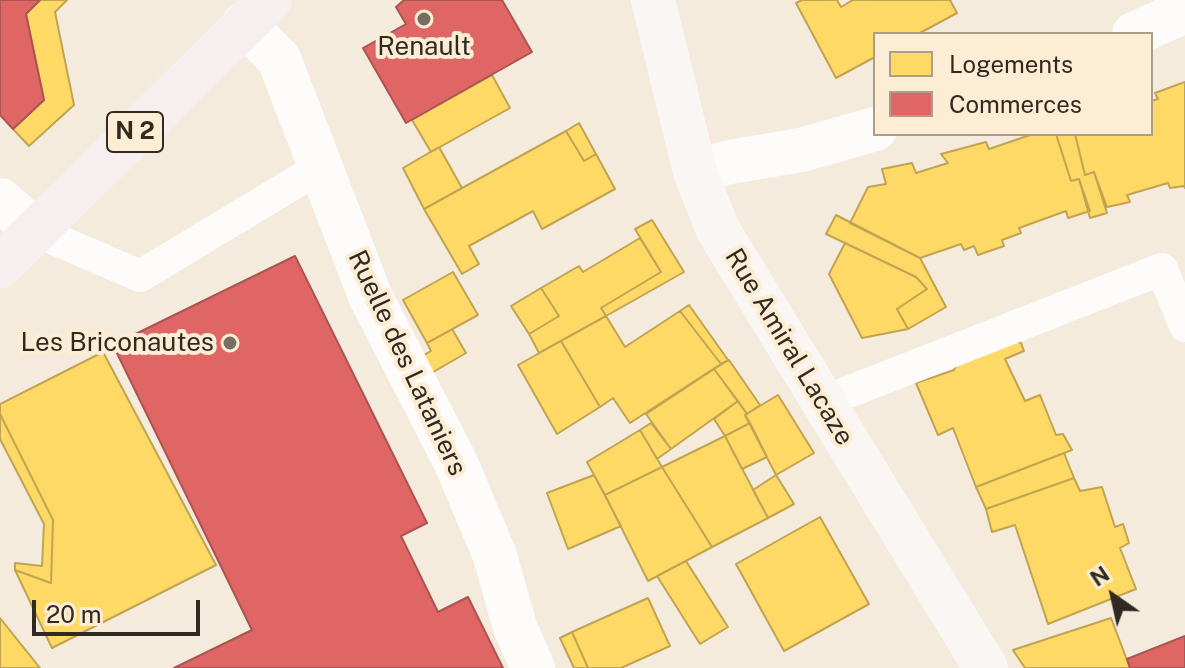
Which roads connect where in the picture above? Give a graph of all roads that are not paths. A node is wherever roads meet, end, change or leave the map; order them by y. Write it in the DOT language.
graph roads {
  1 [pos="653,0"];
  2 [pos="1185,11"];
  3 [pos="257,12"];
  4 [pos="1138,32"];
  5 [pos="873,130"];
  6 [pos="321,167"];
  7 [pos="695,172"];
  8 [pos="0,200"];
  9 [pos="36,231"];
  10 [pos="0,266"];
  11 [pos="1185,326"];
  12 [pos="823,402"];
  13 [pos="533,668"];
  14 [pos="986,668"];
  1 -- 7 [label="street, Rue Amiral Lacaze"];
  2 -- 4 [label="street"];
  3 -- 6 [label="street, Ruelle des Lataniers"];
  3 -- 9 [label="main road, N 2"];
  5 -- 7 [label="street"];
  6 -- 9 [label="lane"];
  6 -- 13 [label="street, Ruelle des Lataniers"];
  7 -- 12 [label="street, Rue Amiral Lacaze"];
  8 -- 9 [label="street"];
  9 -- 10 [label="main road, N 2"];
  11 -- 12 [label="lane"];
  12 -- 14 [label="street, Rue Amiral Lacaze"];
}
